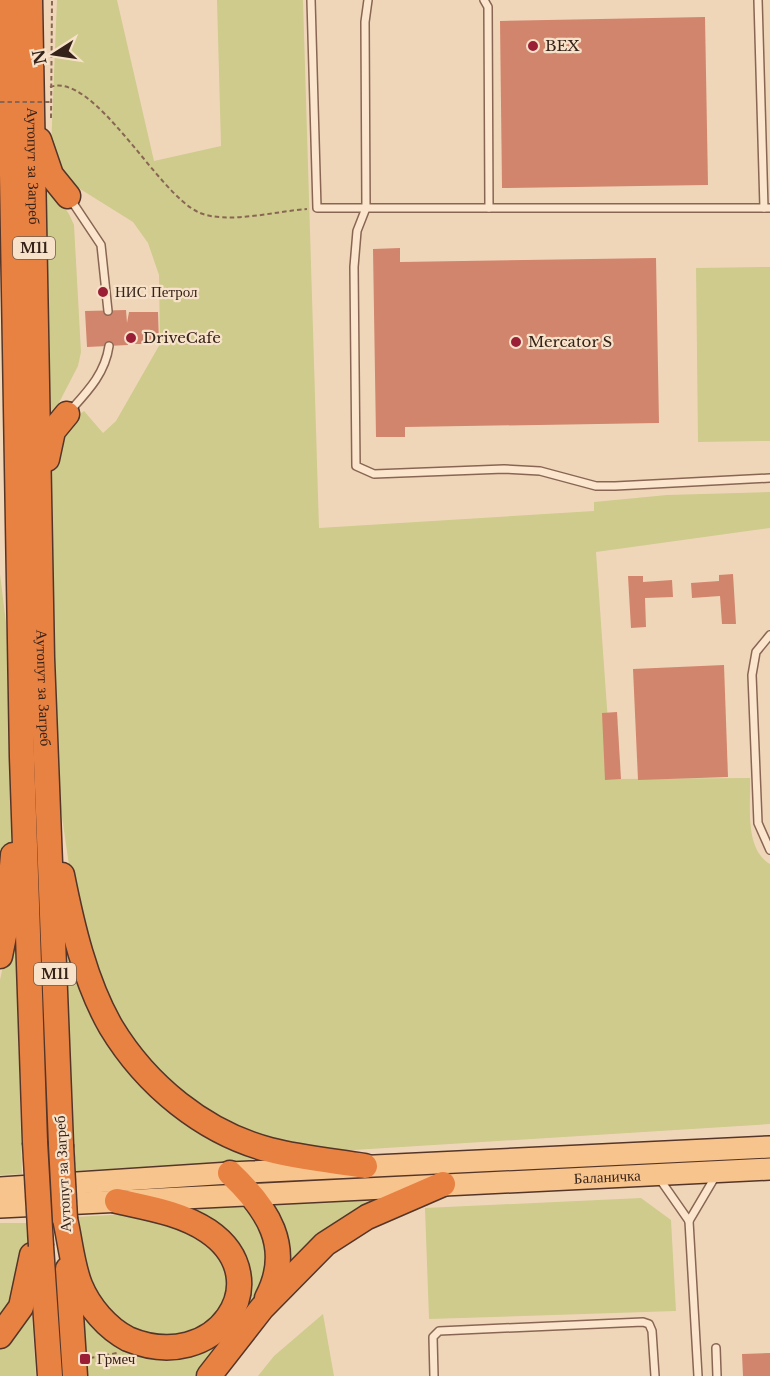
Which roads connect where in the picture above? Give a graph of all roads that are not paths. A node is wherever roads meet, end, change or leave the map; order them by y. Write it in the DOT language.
graph roads {
  1 [pos="9,0"];
  2 [pos="30,0"];
  3 [pos="311,0"];
  4 [pos="368,0"];
  5 [pos="484,0"];
  6 [pos="758,0"];
  7 [pos="44,110"];
  8 [pos="5,113"];
  9 [pos="0,170"];
  10 [pos="68,196"];
  11 [pos="366,208"];
  12 [pos="489,208"];
  13 [pos="767,208"];
  14 [pos="108,311"];
  15 [pos="109,346"];
  16 [pos="67,414"];
  17 [pos="770,478"];
  18 [pos="38,496"];
  19 [pos="0,548"];
  20 [pos="20,611"];
  21 [pos="770,635"];
  22 [pos="21,757"];
  23 [pos="48,802"];
  24 [pos="770,850"];
  25 [pos="0,957"];
  26 [pos="770,1148"];
  27 [pos="365,1166"];
  28 [pos="527,1169"];
  29 [pos="770,1169"];
  30 [pos="719,1172"];
  31 [pos="230,1173"];
  32 [pos="444,1174"];
  33 [pos="657,1176"];
  34 [pos="251,1193"];
  35 [pos="15,1196"];
  36 [pos="117,1202"];
  37 [pos="65,1219"];
  38 [pos="689,1221"];
  39 [pos="37,1249"];
  40 [pos="262,1308"];
  41 [pos="0,1336"];
  42 [pos="716,1348"];
  43 [pos="80,1368"];
  44 [pos="50,1376"];
  45 [pos="209,1376"];
  46 [pos="434,1376"];
  47 [pos="655,1376"];
  48 [pos="698,1376"];
  49 [pos="717,1376"];
  1 -- 8 [label="highway, Аутопут за Загреб / M11"];
  2 -- 7 [label="highway, Аутопут за Загреб / M11"];
  3 -- 11 [label="lane"];
  4 -- 11 [label="lane"];
  5 -- 12 [label="lane"];
  6 -- 13 [label="lane"];
  7 -- 10 [label="highway"];
  7 -- 18 [label="highway, Аутопут за Загреб / M11"];
  8 -- 9 [label="highway"];
  8 -- 20 [label="highway, Аутопут за Загреб / M11"];
  10 -- 14 [label="lane"];
  11 -- 12 [label="lane"];
  11 -- 17 [label="lane"];
  12 -- 13 [label="lane"];
  15 -- 16 [label="lane"];
  16 -- 18 [label="highway"];
  18 -- 23 [label="highway, Аутопут за Загреб / M11"];
  19 -- 20 [label="highway"];
  20 -- 22 [label="highway, Аутопут за Загреб / M11"];
  21 -- 24 [label="lane"];
  22 -- 25 [label="highway"];
  22 -- 35 [label="highway, Аутопут за Загреб / M11, bridge"];
  23 -- 27 [label="highway"];
  23 -- 37 [label="highway, Аутопут за Загреб / M11, bridge"];
  26 -- 28 [label="main road, Баланичка"];
  27 -- 31 [label="main road"];
  27 -- 32 [label="main road"];
  28 -- 32 [label="main road, Баланичка"];
  28 -- 33 [label="main road, Баланичка"];
  29 -- 30 [label="main road, Баланичка"];
  30 -- 33 [label="main road, Баланичка"];
  30 -- 38 [label="lane"];
  31 -- 34 [label="highway"];
  31 -- 35 [label="main road"];
  32 -- 34 [label="main road"];
  32 -- 40 [label="highway"];
  33 -- 38 [label="lane"];
  34 -- 36 [label="main road"];
  34 -- 40 [label="highway"];
  35 -- 36 [label="main road"];
  35 -- 39 [label="highway, Аутопут за Загреб, bridge"];
  36 -- 37 [label="highway"];
  37 -- 43 [label="highway, Аутопут за Загреб / M11"];
  38 -- 48 [label="lane"];
  39 -- 41 [label="highway"];
  39 -- 44 [label="highway, Аутопут за Загреб"];
  40 -- 45 [label="highway"];
  42 -- 49 [label="lane"];
  46 -- 47 [label="lane"];
}
